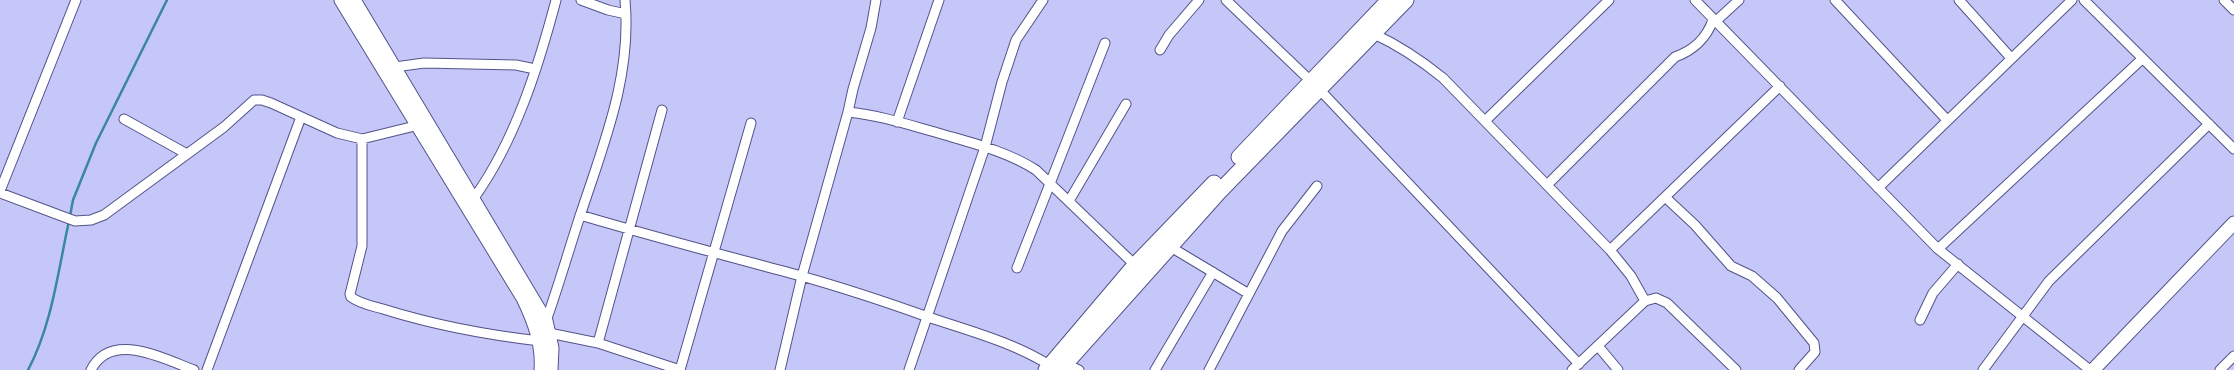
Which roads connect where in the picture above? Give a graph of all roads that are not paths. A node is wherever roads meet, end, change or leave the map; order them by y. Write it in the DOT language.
graph roads {
  1 [pos="76,0"];
  2 [pos="341,0"];
  3 [pos="354,0"];
  4 [pos="556,0"];
  5 [pos="581,0"];
  6 [pos="625,0"];
  7 [pos="876,0"];
  8 [pos="940,0"];
  9 [pos="1043,0"];
  10 [pos="1199,0"];
  11 [pos="1226,0"];
  12 [pos="1389,0"];
  13 [pos="1406,0"];
  14 [pos="1609,0"];
  15 [pos="1695,0"];
  16 [pos="1739,0"];
  17 [pos="1835,0"];
  18 [pos="1959,0"];
  19 [pos="2072,0"];
  20 [pos="2084,0"];
  21 [pos="2224,0"];
  22 [pos="2234,10"];
  23 [pos="626,14"];
  24 [pos="1714,21"];
  25 [pos="1374,34"];
  26 [pos="1105,43"];
  27 [pos="1160,50"];
  28 [pos="2011,58"];
  29 [pos="2142,59"];
  30 [pos="394,67"];
  31 [pos="535,68"];
  32 [pos="1315,86"];
  33 [pos="1780,86"];
  34 [pos="1126,104"];
  35 [pos="662,110"];
  36 [pos="848,112"];
  37 [pos="301,117"];
  38 [pos="124,119"];
  39 [pos="1947,120"];
  40 [pos="1485,121"];
  41 [pos="751,122"];
  42 [pos="897,122"];
  43 [pos="2209,124"];
  44 [pos="419,125"];
  45 [pos="362,140"];
  46 [pos="985,147"];
  47 [pos="2234,149"];
  48 [pos="187,154"];
  49 [pos="1050,183"];
  50 [pos="1547,185"];
  51 [pos="1317,186"];
  52 [pos="1878,188"];
  53 [pos="0,192"];
  54 [pos="1665,196"];
  55 [pos="474,198"];
  56 [pos="1069,201"];
  57 [pos="580,214"];
  58 [pos="2234,223"];
  59 [pos="630,230"];
  60 [pos="1169,246"];
  61 [pos="1610,250"];
  62 [pos="1938,250"];
  63 [pos="713,254"];
  64 [pos="1958,264"];
  65 [pos="1135,265"];
  66 [pos="1017,268"];
  67 [pos="1213,272"];
  68 [pos="802,276"];
  69 [pos="1249,294"];
  70 [pos="1645,301"];
  71 [pos="928,316"];
  72 [pos="2022,316"];
  73 [pos="1920,320"];
  74 [pos="545,331"];
  75 [pos="598,343"];
  76 [pos="1598,346"];
  77 [pos="2234,356"];
  78 [pos="1055,366"];
  79 [pos="1576,367"];
  80 [pos="91,370"];
  81 [pos="194,370"];
  82 [pos="207,370"];
  83 [pos="541,370"];
  84 [pos="551,370"];
  85 [pos="680,370"];
  86 [pos="780,370"];
  87 [pos="909,370"];
  88 [pos="1079,370"];
  89 [pos="1155,370"];
  90 [pos="1209,370"];
  91 [pos="1618,370"];
  92 [pos="1736,370"];
  93 [pos="1799,370"];
  94 [pos="1983,370"];
  95 [pos="2092,370"];
  96 [pos="2220,370"];
  1 -- 53 [label="street"];
  2 -- 44 [label="street"];
  3 -- 30 [label="street"];
  4 -- 31 [label="street"];
  5 -- 23 [label="street"];
  6 -- 23 [label="street"];
  7 -- 36 [label="street"];
  8 -- 42 [label="street"];
  9 -- 46 [label="street"];
  10 -- 27 [label="street"];
  11 -- 32 [label="street"];
  12 -- 32 [label="main road"];
  13 -- 25 [label="main road"];
  14 -- 40 [label="street"];
  15 -- 24 [label="street"];
  16 -- 24 [label="street"];
  17 -- 39 [label="street"];
  18 -- 28 [label="street"];
  19 -- 28 [label="street"];
  20 -- 29 [label="street"];
  21 -- 22 [label="street"];
  23 -- 57 [label="street"];
  24 -- 33 [label="street"];
  24 -- 50 [label="street"];
  25 -- 32 [label="main road"];
  25 -- 40 [label="street"];
  26 -- 49 [label="street"];
  28 -- 39 [label="street"];
  29 -- 43 [label="street"];
  29 -- 62 [label="street"];
  30 -- 31 [label="street"];
  30 -- 55 [label="street"];
  31 -- 55 [label="street"];
  32 -- 60 [label="main road"];
  32 -- 65 [label="main road"];
  32 -- 79 [label="street"];
  33 -- 52 [label="street"];
  33 -- 54 [label="street"];
  34 -- 56 [label="street"];
  35 -- 59 [label="street"];
  36 -- 42 [label="street"];
  36 -- 68 [label="street"];
  37 -- 45 [label="street"];
  37 -- 48 [label="street"];
  37 -- 82 [label="street"];
  38 -- 48 [label="street"];
  39 -- 52 [label="street"];
  40 -- 50 [label="street"];
  41 -- 63 [label="street"];
  42 -- 46 [label="street"];
  43 -- 47 [label="street"];
  43 -- 72 [label="street"];
  44 -- 45 [label="street"];
  44 -- 74 [label="street"];
  45 -- 74 [label="street"];
  46 -- 49 [label="street"];
  46 -- 71 [label="street"];
  48 -- 53 [label="street"];
  49 -- 56 [label="street"];
  49 -- 66 [label="street"];
  50 -- 61 [label="street"];
  51 -- 69 [label="street"];
  52 -- 62 [label="street"];
  54 -- 61 [label="street"];
  54 -- 93 [label="street"];
  55 -- 74 [label="street"];
  56 -- 65 [label="street"];
  57 -- 59 [label="street"];
  57 -- 74 [label="street"];
  58 -- 95 [label="street"];
  59 -- 63 [label="street"];
  59 -- 75 [label="street"];
  60 -- 67 [label="street"];
  60 -- 78 [label="main road"];
  61 -- 70 [label="street"];
  62 -- 64 [label="street"];
  63 -- 68 [label="street"];
  63 -- 85 [label="street"];
  64 -- 72 [label="street"];
  64 -- 73 [label="street"];
  65 -- 78 [label="main road"];
  67 -- 69 [label="street"];
  67 -- 89 [label="street"];
  68 -- 71 [label="street"];
  68 -- 86 [label="street"];
  69 -- 90 [label="street"];
  70 -- 76 [label="street"];
  70 -- 92 [label="street"];
  71 -- 78 [label="street"];
  71 -- 87 [label="street"];
  72 -- 94 [label="street"];
  72 -- 95 [label="street"];
  74 -- 75 [label="street"];
  74 -- 83 [label="street"];
  74 -- 84 [label="street"];
  75 -- 85 [label="street"];
  76 -- 79 [label="street"];
  76 -- 91 [label="street"];
  77 -- 96 [label="street"];
  78 -- 88 [label="street"];
  80 -- 81 [label="street"];
}
